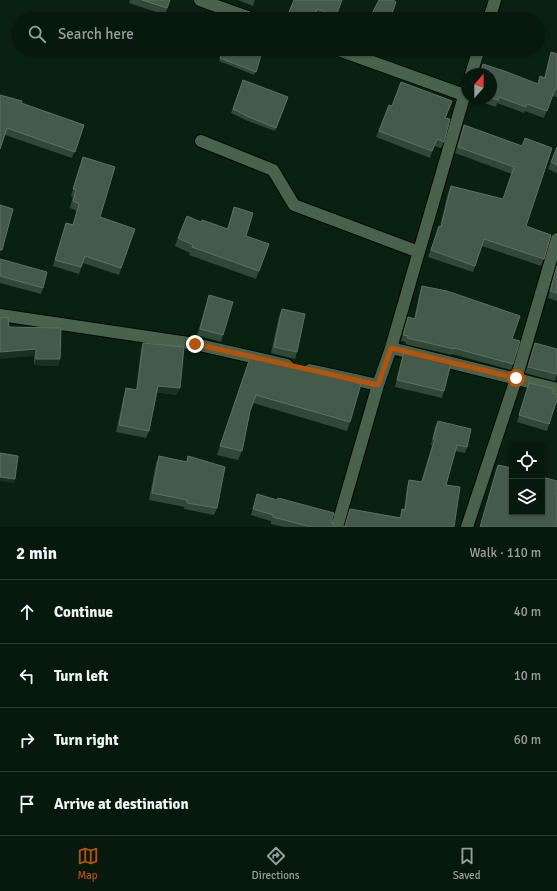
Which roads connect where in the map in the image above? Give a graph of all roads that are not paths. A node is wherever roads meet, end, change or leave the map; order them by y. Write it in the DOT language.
graph roads {
  1 [pos="200,0"];
  2 [pos="495,0"];
  3 [pos="233,12"];
  4 [pos="491,12"];
  5 [pos="358,56"];
  6 [pos="477,56"];
  7 [pos="473,68"];
  8 [pos="461,88"];
  9 [pos="462,104"];
  10 [pos="201,141"];
  11 [pos="557,238"];
  12 [pos="419,252"];
  13 [pos="0,315"];
  14 [pos="391,348"];
  15 [pos="516,378"];
  16 [pos="378,385"];
  17 [pos="557,389"];
  18 [pos="337,527"];
  19 [pos="467,527"];
  1 -- 3 [label="street"];
  2 -- 4 [label="street"];
  5 -- 8 [label="street"];
  6 -- 7 [label="street"];
  9 -- 12 [label="street"];
  10 -- 12 [label="street"];
  11 -- 15 [label="street"];
  12 -- 14 [label="street"];
  13 -- 16 [label="street"];
  14 -- 15 [label="street"];
  14 -- 16 [label="street"];
  15 -- 17 [label="street"];
  15 -- 19 [label="street"];
  16 -- 18 [label="street"];
}
